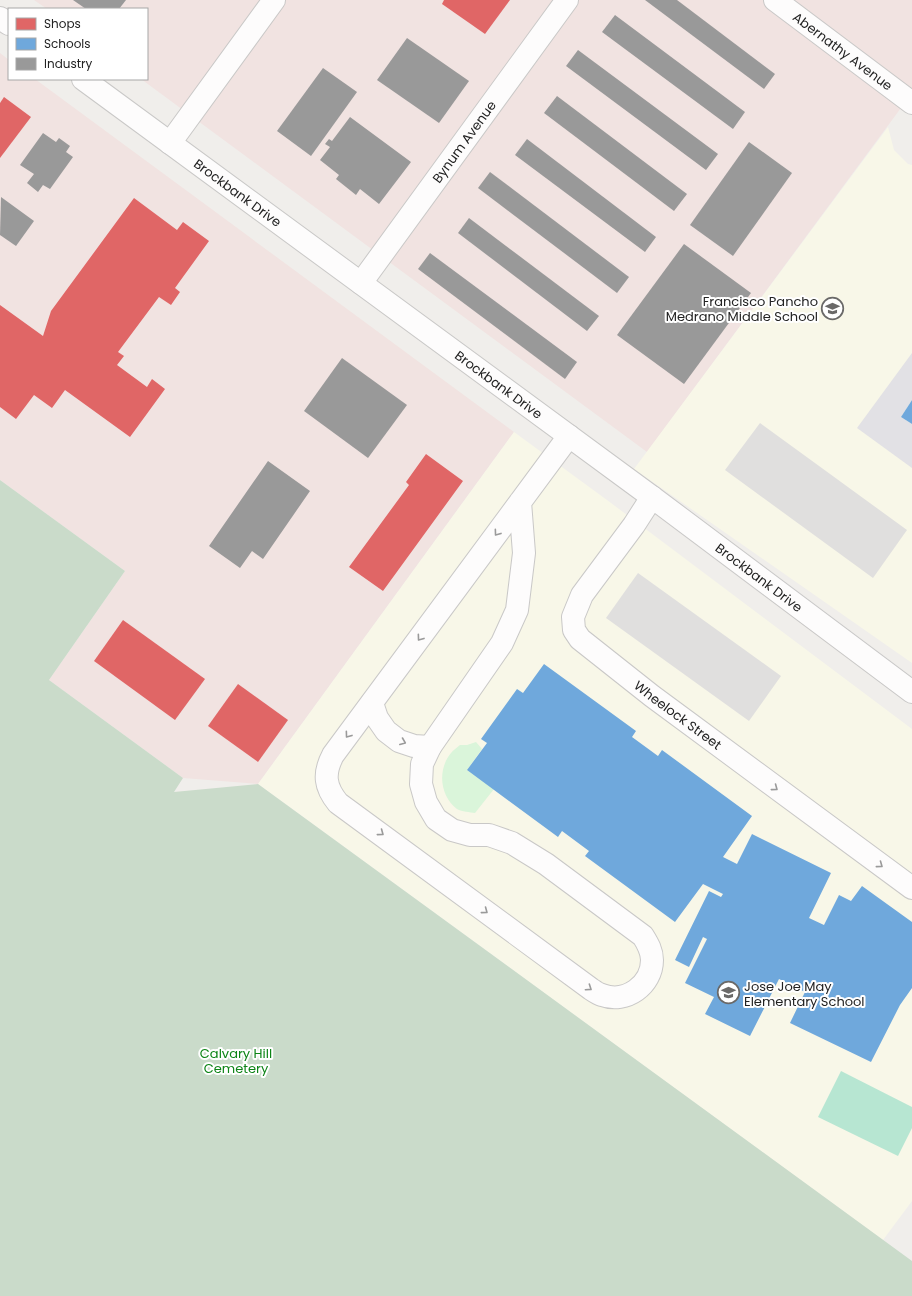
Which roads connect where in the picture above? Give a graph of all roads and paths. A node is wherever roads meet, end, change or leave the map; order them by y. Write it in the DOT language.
graph roads {
  1 [pos="274,0"];
  2 [pos="567,0"];
  3 [pos="775,0"];
  4 [pos="84,80"];
  5 [pos="912,102"];
  6 [pos="170,142"];
  7 [pos="360,283"];
  8 [pos="569,436"];
  9 [pos="652,497"];
  10 [pos="520,502"];
  11 [pos="912,692"];
  12 [pos="372,703"];
  13 [pos="430,747"];
  14 [pos="912,888"];
  1 -- 6 [label="street"];
  2 -- 7 [label="street, Bynum Avenue"];
  3 -- 5 [label="street, Abernathy Avenue"];
  4 -- 6 [label="street, Brockbank Drive"];
  6 -- 7 [label="street, Brockbank Drive"];
  7 -- 8 [label="street, Brockbank Drive"];
  8 -- 9 [label="street, Brockbank Drive"];
  8 -- 10 [label="street"];
  9 -- 11 [label="street, Brockbank Drive"];
  9 -- 14 [label="street, Wheelock Street, one-way"];
  10 -- 12 [label="street, one-way"];
  10 -- 13 [label="street"];
  12 -- 13 [label="street, one-way"];
  12 -- 13 [label="street, one-way"];
}
